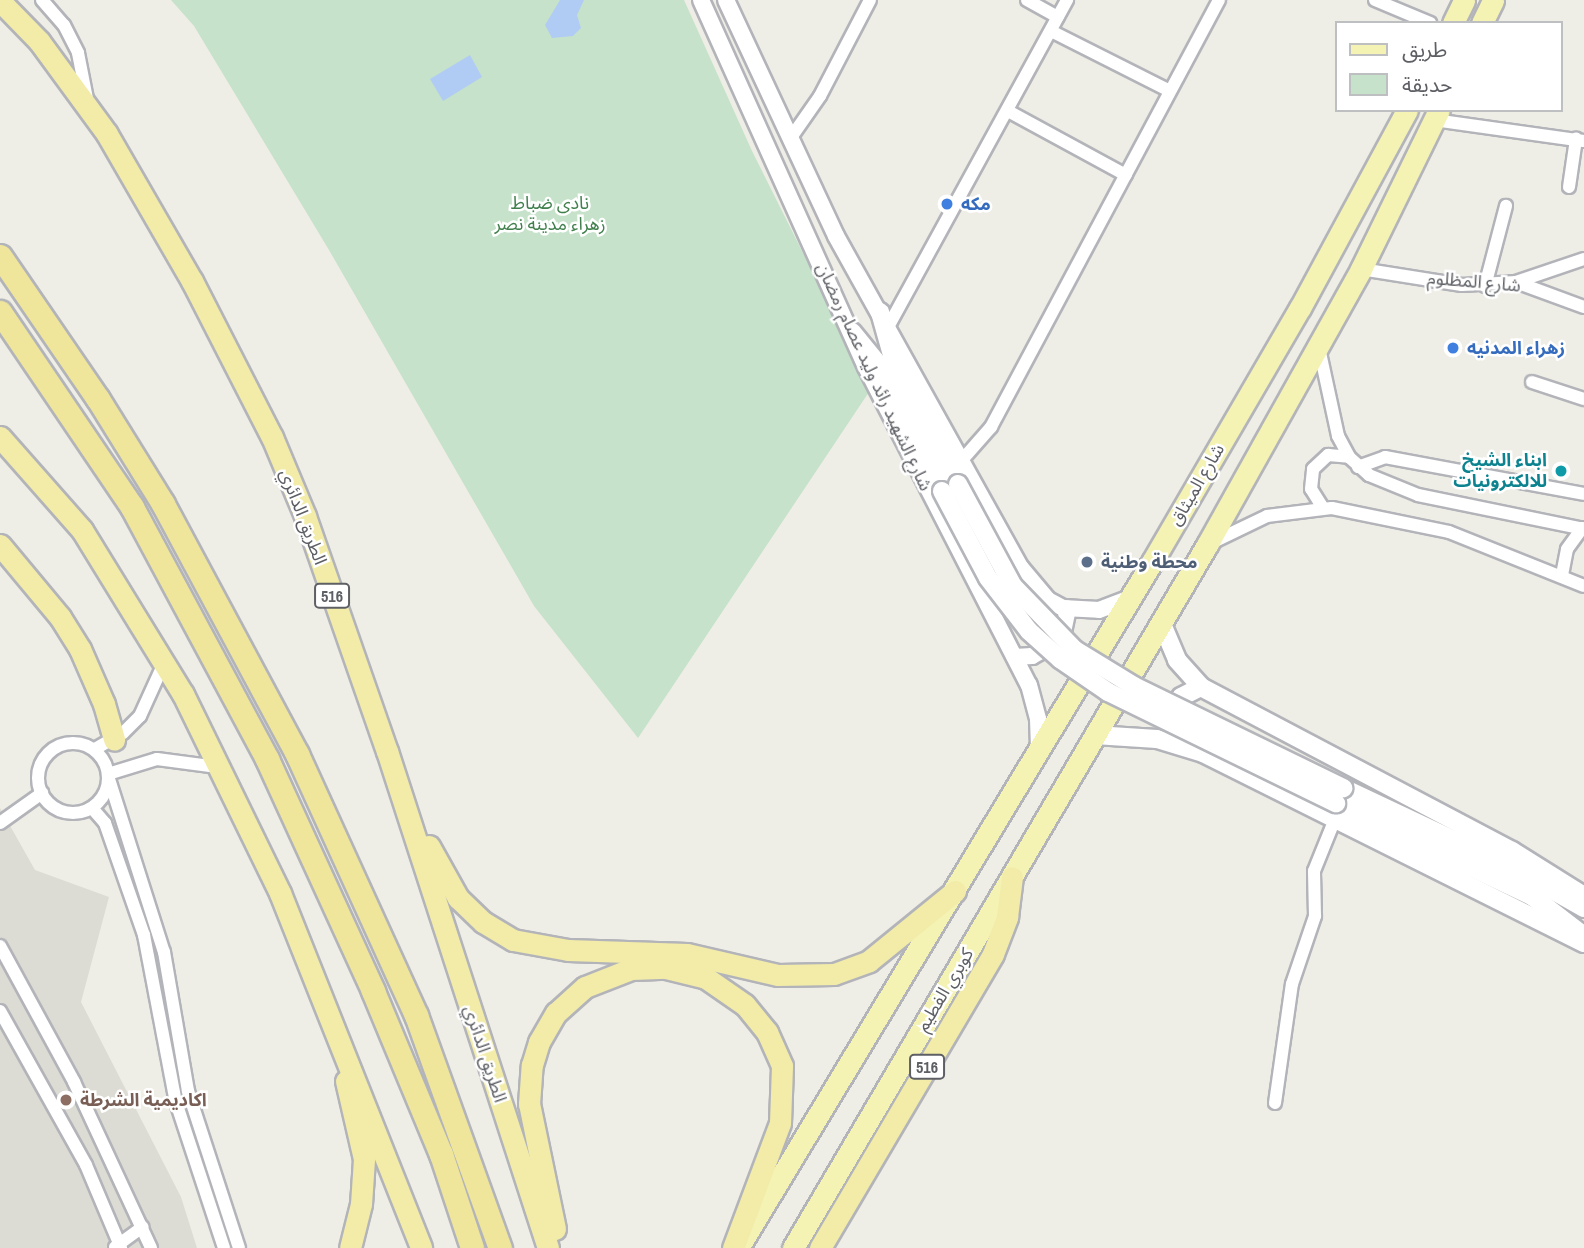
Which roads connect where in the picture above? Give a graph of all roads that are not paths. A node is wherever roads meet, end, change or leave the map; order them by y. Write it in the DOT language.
graph roads {
  1 [pos="42,0"];
  2 [pos="701,0"];
  3 [pos="726,0"];
  4 [pos="870,0"];
  5 [pos="1027,0"];
  6 [pos="1067,0"];
  7 [pos="1219,0"];
  8 [pos="1375,0"];
  9 [pos="1464,0"];
  10 [pos="1493,0"];
  11 [pos="0,1"];
  12 [pos="1058,17"];
  13 [pos="1425,21"];
  14 [pos="1454,21"];
  15 [pos="1483,21"];
  16 [pos="1051,31"];
  17 [pos="767,89"];
  18 [pos="1170,91"];
  19 [pos="747,100"];
  20 [pos="88,104"];
  21 [pos="1008,111"];
  22 [pos="1406,112"];
  23 [pos="1436,115"];
  24 [pos="790,139"];
  25 [pos="1580,140"];
  26 [pos="1126,175"];
  27 [pos="1569,187"];
  28 [pos="1506,206"];
  29 [pos="0,256"];
  30 [pos="1584,259"];
  31 [pos="1361,269"];
  32 [pos="1516,282"];
  33 [pos="1485,286"];
  34 [pos="1584,307"];
  35 [pos="0,312"];
  36 [pos="884,319"];
  37 [pos="852,332"];
  38 [pos="1319,347"];
  39 [pos="1532,382"];
  40 [pos="1584,399"];
  41 [pos="0,437"];
  42 [pos="1349,457"];
  43 [pos="962,460"];
  44 [pos="1358,467"];
  45 [pos="950,488"];
  46 [pos="1584,494"];
  47 [pos="1323,508"];
  48 [pos="1583,528"];
  49 [pos="0,545"];
  50 [pos="1207,545"];
  51 [pos="1562,575"];
  52 [pos="1584,586"];
  53 [pos="1130,598"];
  54 [pos="1068,610"];
  55 [pos="1162,624"];
  56 [pos="1015,657"];
  57 [pos="164,663"];
  58 [pos="1201,687"];
  59 [pos="1095,735"];
  60 [pos="1172,743"];
  61 [pos="104,745"];
  62 [pos="387,751"];
  63 [pos="1038,754"];
  64 [pos="218,767"];
  65 [pos="109,776"];
  66 [pos="42,793"];
  67 [pos="1338,803"];
  68 [pos="92,808"];
  69 [pos="0,823"];
  70 [pos="1012,877"];
  71 [pos="955,891"];
  72 [pos="1584,896"];
  73 [pos="1584,908"];
  74 [pos="1584,937"];
  75 [pos="1584,943"];
  76 [pos="0,946"];
  77 [pos="0,1011"];
  78 [pos="346,1054"];
  79 [pos="1275,1103"];
  80 [pos="143,1227"];
  81 [pos="118,1247"];
  82 [pos="151,1248"];
  83 [pos="224,1248"];
  84 [pos="239,1248"];
  85 [pos="350,1248"];
  86 [pos="421,1248"];
  87 [pos="472,1248"];
  88 [pos="500,1248"];
  89 [pos="548,1248"];
  90 [pos="558,1248"];
  91 [pos="735,1248"];
  92 [pos="793,1248"];
  93 [pos="820,1248"];
  1 -- 20 [label="street"];
  2 -- 19 [label="street, شارع الشهيد رائد وليد عصام رمضان"];
  3 -- 17 [label="street, شارع الشهيد رائد وليد عصام رمضان"];
  4 -- 24 [label="street"];
  5 -- 12 [label="street"];
  6 -- 12 [label="street"];
  7 -- 18 [label="street"];
  8 -- 13 [label="street"];
  9 -- 14 [label="main road"];
  10 -- 15 [label="main road"];
  11 -- 20 [label="highway, الطريق الدائري / 516"];
  12 -- 16 [label="street"];
  16 -- 18 [label="street"];
  16 -- 21 [label="street"];
  17 -- 19 [label="street"];
  17 -- 24 [label="street, شارع الشهيد رائد وليد عصام رمضان"];
  18 -- 26 [label="street"];
  19 -- 37 [label="street, شارع الشهيد رائد وليد عصام رمضان"];
  20 -- 62 [label="highway, الطريق الدائري / 516"];
  21 -- 26 [label="street"];
  21 -- 36 [label="street"];
  22 -- 53 [label="main road, شارع الميثاق"];
  23 -- 25 [label="street"];
  23 -- 31 [label="main road"];
  24 -- 36 [label="street, شارع الشهيد رائد وليد عصام رمضان"];
  25 -- 27 [label="street"];
  26 -- 43 [label="street"];
  28 -- 33 [label="street"];
  29 -- 88 [label="highway"];
  30 -- 32 [label="street"];
  31 -- 33 [label="street, شارع المظلوم"];
  31 -- 38 [label="main road"];
  32 -- 33 [label="street, شارع المظلوم"];
  32 -- 34 [label="street, شارع المظلوم"];
  35 -- 87 [label="highway"];
  36 -- 43 [label="street, شارع الشهيد رائد وليد عصام رمضان"];
  36 -- 45 [label="main road"];
  37 -- 45 [label="main road"];
  37 -- 56 [label="street, شارع الشهيد رائد وليد عصام رمضان"];
  38 -- 42 [label="street"];
  38 -- 50 [label="main road"];
  39 -- 40 [label="street"];
  41 -- 57 [label="highway"];
  42 -- 44 [label="street"];
  42 -- 47 [label="street"];
  43 -- 54 [label="street, شارع الشهيد رائد وليد عصام رمضان"];
  44 -- 46 [label="street"];
  44 -- 48 [label="street"];
  45 -- 67 [label="main road, bridge"];
  47 -- 50 [label="street"];
  47 -- 51 [label="street"];
  48 -- 51 [label="street"];
  49 -- 61 [label="highway"];
  50 -- 55 [label="main road"];
  51 -- 52 [label="street"];
  53 -- 54 [label="street"];
  53 -- 63 [label="main road, شارع الميثاق"];
  54 -- 56 [label="street"];
  55 -- 58 [label="main road"];
  55 -- 59 [label="main road"];
  56 -- 63 [label="street, شارع الشهيد رائد وليد عصام رمضان"];
  57 -- 61 [label="street"];
  57 -- 64 [label="highway"];
  58 -- 60 [label="main road"];
  58 -- 72 [label="main road"];
  59 -- 60 [label="main road"];
  59 -- 70 [label="main road"];
  60 -- 67 [label="main road"];
  61 -- 65 [label="street"];
  61 -- 66 [label="street"];
  62 -- 71 [label="highway, 516"];
  62 -- 89 [label="highway, الطريق الدائري / 516"];
  63 -- 71 [label="main road, شارع الميثاق"];
  64 -- 65 [label="street"];
  64 -- 78 [label="highway"];
  65 -- 68 [label="street"];
  65 -- 84 [label="street"];
  66 -- 68 [label="street"];
  66 -- 69 [label="street"];
  67 -- 73 [label="main road"];
  67 -- 74 [label="main road"];
  67 -- 75 [label="main road"];
  67 -- 79 [label="street"];
  68 -- 83 [label="street"];
  70 -- 92 [label="main road, كوبري الفطيم"];
  70 -- 93 [label="highway, 516"];
  71 -- 91 [label="main road"];
  76 -- 80 [label="street"];
  77 -- 81 [label="street"];
  78 -- 85 [label="highway"];
  78 -- 86 [label="highway"];
  80 -- 81 [label="street"];
  80 -- 82 [label="street"];
  90 -- 91 [label="highway"];
}
